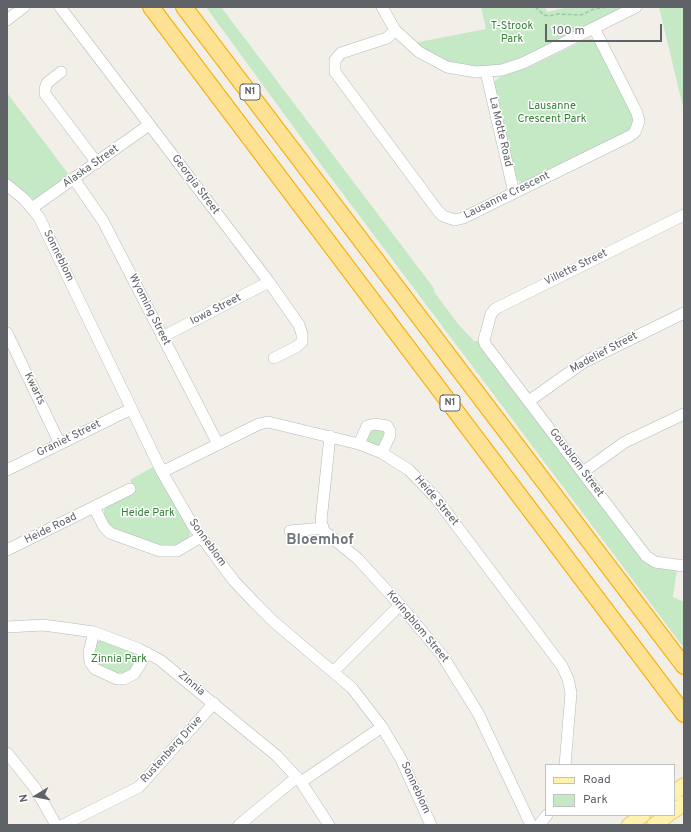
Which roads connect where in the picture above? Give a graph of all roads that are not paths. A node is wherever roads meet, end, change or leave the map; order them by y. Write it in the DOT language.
graph roads {
  1 [pos="24,7"];
  2 [pos="60,7"];
  3 [pos="143,7"];
  4 [pos="151,7"];
  5 [pos="184,7"];
  6 [pos="197,7"];
  7 [pos="382,7"];
  8 [pos="636,7"];
  9 [pos="7,20"];
  10 [pos="594,28"];
  11 [pos="395,30"];
  12 [pos="61,72"];
  13 [pos="486,72"];
  14 [pos="216,92"];
  15 [pos="150,125"];
  16 [pos="97,162"];
  17 [pos="315,178"];
  18 [pos="74,179"];
  19 [pos="7,185"];
  20 [pos="514,193"];
  21 [pos="32,208"];
  22 [pos="684,215"];
  23 [pos="269,282"];
  24 [pos="684,313"];
  25 [pos="7,334"];
  26 [pos="162,337"];
  27 [pos="484,337"];
  28 [pos="274,358"];
  29 [pos="529,401"];
  30 [pos="131,409"];
  31 [pos="684,414"];
  32 [pos="330,436"];
  33 [pos="60,444"];
  34 [pos="218,444"];
  35 [pos="359,444"];
  36 [pos="382,454"];
  37 [pos="7,470"];
  38 [pos="162,472"];
  39 [pos="583,472"];
  40 [pos="130,489"];
  41 [pos="94,507"];
  42 [pos="323,528"];
  43 [pos="290,531"];
  44 [pos="201,537"];
  45 [pos="7,550"];
  46 [pos="684,566"];
  47 [pos="400,605"];
  48 [pos="7,627"];
  49 [pos="94,632"];
  50 [pos="147,653"];
  51 [pos="684,666"];
  52 [pos="334,671"];
  53 [pos="214,704"];
  54 [pos="684,714"];
  55 [pos="382,727"];
  56 [pos="7,753"];
  57 [pos="565,764"];
  58 [pos="299,780"];
  59 [pos="684,785"];
  60 [pos="675,792"];
  61 [pos="684,803"];
  62 [pos="675,810"];
  63 [pos="546,816"];
  64 [pos="642,816"];
  65 [pos="667,816"];
  66 [pos="56,825"];
  67 [pos="63,825"];
  68 [pos="239,825"];
  69 [pos="329,825"];
  70 [pos="431,825"];
  71 [pos="531,825"];
  72 [pos="540,825"];
  73 [pos="630,825"];
  74 [pos="654,825"];
  1 -- 9 [label="street"];
  2 -- 15 [label="street, Georgia Street"];
  3 -- 14 [label="highway"];
  4 -- 14 [label="highway, N1"];
  5 -- 17 [label="highway, N1"];
  6 -- 17 [label="highway"];
  7 -- 11 [label="street"];
  8 -- 10 [label="street"];
  10 -- 13 [label="street"];
  10 -- 20 [label="street, Lausanne Crescent"];
  11 -- 13 [label="street"];
  11 -- 20 [label="street, Lausanne Crescent"];
  12 -- 16 [label="street"];
  13 -- 20 [label="street, La Motte Road"];
  14 -- 54 [label="highway, N1"];
  15 -- 16 [label="street, Alaska Street"];
  15 -- 23 [label="street, Georgia Street"];
  16 -- 18 [label="street, Alaska Street"];
  17 -- 51 [label="highway, N1"];
  18 -- 21 [label="street, Alaska Street"];
  18 -- 26 [label="street, Wyoming Street"];
  19 -- 21 [label="street, Sonneblom"];
  21 -- 30 [label="street, Sonneblom"];
  22 -- 27 [label="street, Villette Street"];
  23 -- 26 [label="street, Iowa Street"];
  23 -- 28 [label="street, Georgia Street"];
  24 -- 29 [label="street, Madelief Street"];
  25 -- 33 [label="street, Kwarts"];
  26 -- 34 [label="street, Wyoming Street"];
  27 -- 29 [label="street, Gousblom Street"];
  29 -- 39 [label="street, Gousblom Street"];
  30 -- 33 [label="street, Graniet Street"];
  30 -- 38 [label="street, Sonneblom"];
  31 -- 39 [label="street"];
  32 -- 34 [label="street, Heide Street"];
  32 -- 35 [label="street, Heide Street"];
  32 -- 42 [label="street"];
  33 -- 37 [label="street, Graniet Street"];
  34 -- 38 [label="street, Heide Street"];
  35 -- 36 [label="street, Heide Street"];
  35 -- 36 [label="street"];
  36 -- 57 [label="street, Heide Street"];
  38 -- 44 [label="street, Sonneblom"];
  39 -- 46 [label="street, Gousblom Street"];
  40 -- 41 [label="street, Heide Road"];
  41 -- 44 [label="street"];
  41 -- 45 [label="street, Heide Road"];
  42 -- 43 [label="street"];
  42 -- 47 [label="street, Koringblom Street"];
  44 -- 52 [label="street, Sonneblom"];
  47 -- 52 [label="street"];
  47 -- 71 [label="street, Koringblom Street"];
  48 -- 49 [label="street, Zinnia"];
  49 -- 50 [label="street, Zinnia"];
  49 -- 50 [label="street"];
  50 -- 53 [label="street, Zinnia"];
  52 -- 55 [label="street, Sonneblom"];
  53 -- 58 [label="street, Zinnia"];
  53 -- 67 [label="street, Rustenberg Drive"];
  55 -- 58 [label="street"];
  55 -- 70 [label="street, Sonneblom"];
  56 -- 66 [label="street"];
  58 -- 68 [label="street"];
  58 -- 69 [label="street, Zinnia"];
  59 -- 60 [label="main road"];
  61 -- 62 [label="main road"];
  63 -- 72 [label="street"];
  64 -- 73 [label="main road"];
  65 -- 74 [label="main road"];
}
